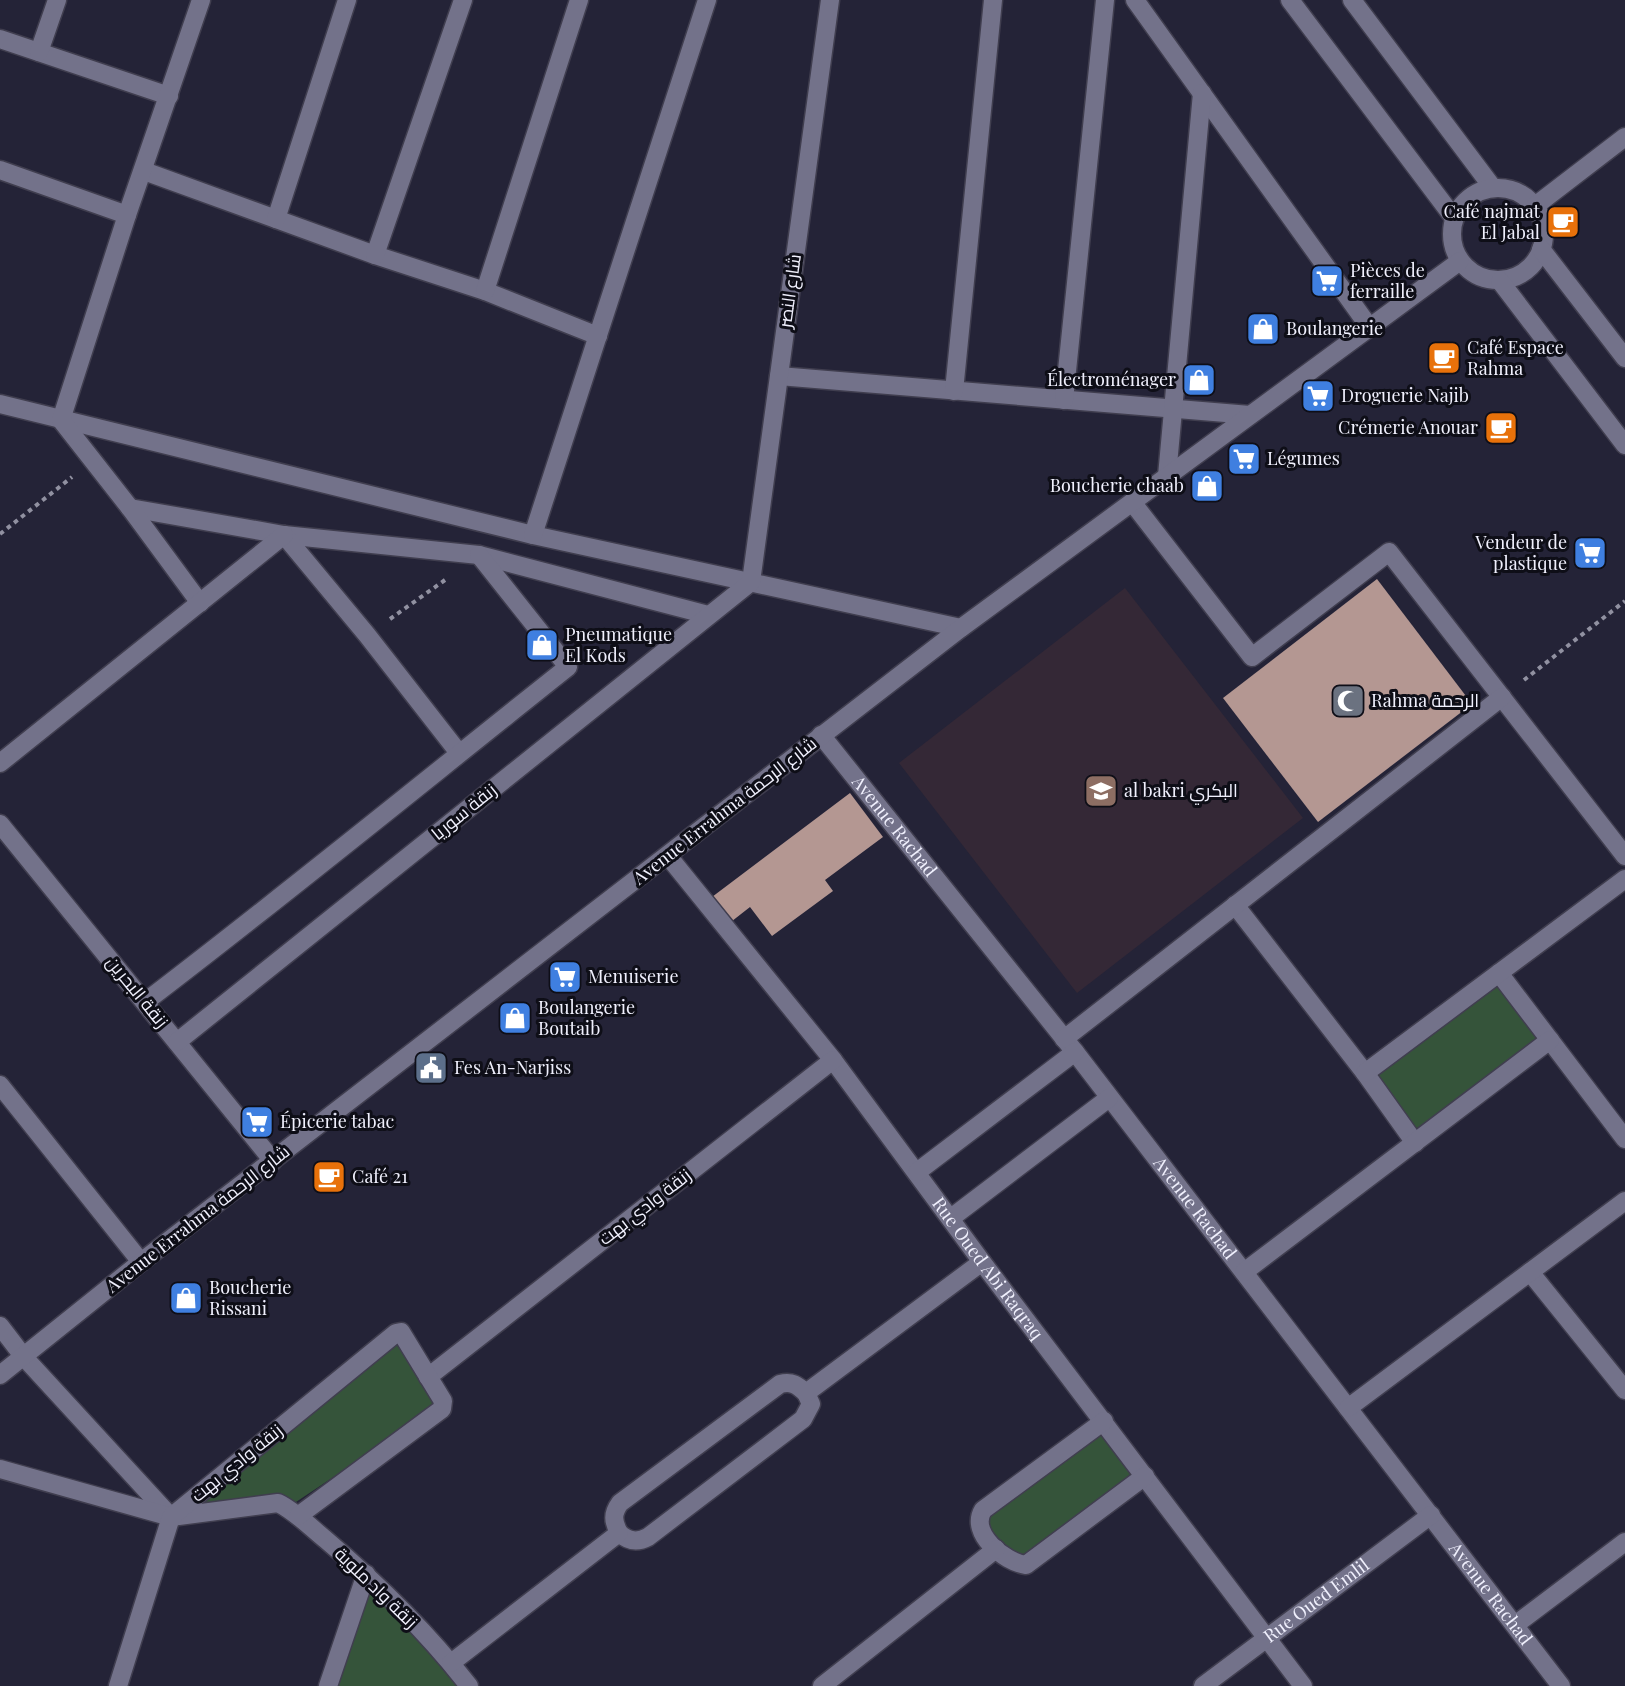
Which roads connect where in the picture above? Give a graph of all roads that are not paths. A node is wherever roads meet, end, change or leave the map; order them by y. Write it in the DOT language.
graph roads {
  1 [pos="57,0"];
  2 [pos="201,0"];
  3 [pos="347,0"];
  4 [pos="463,0"];
  5 [pos="579,0"];
  6 [pos="707,0"];
  7 [pos="830,0"];
  8 [pos="993,0"];
  9 [pos="1106,0"];
  10 [pos="1135,0"];
  11 [pos="1290,0"];
  12 [pos="1352,0"];
  13 [pos="0,39"];
  14 [pos="39,52"];
  15 [pos="1202,93"];
  16 [pos="169,96"];
  17 [pos="1625,137"];
  18 [pos="0,170"];
  19 [pos="144,171"];
  20 [pos="1493,188"];
  21 [pos="1535,206"];
  22 [pos="127,215"];
  23 [pos="1454,218"];
  24 [pos="276,219"];
  25 [pos="1541,249"];
  26 [pos="375,255"];
  27 [pos="1460,261"];
  28 [pos="1500,280"];
  29 [pos="485,291"];
  30 [pos="1370,328"];
  31 [pos="598,336"];
  32 [pos="1625,358"];
  33 [pos="779,376"];
  34 [pos="954,391"];
  35 [pos="1064,400"];
  36 [pos="0,404"];
  37 [pos="1173,409"];
  38 [pos="1250,415"];
  39 [pos="61,420"];
  40 [pos="1625,445"];
  41 [pos="1167,476"];
  42 [pos="1132,502"];
  43 [pos="130,508"];
  44 [pos="533,535"];
  45 [pos="284,536"];
  46 [pos="479,555"];
  47 [pos="751,582"];
  48 [pos="200,603"];
  49 [pos="708,615"];
  50 [pos="961,628"];
  51 [pos="1502,697"];
  52 [pos="821,735"];
  53 [pos="459,753"];
  54 [pos="0,763"];
  55 [pos="0,824"];
  56 [pos="668,856"];
  57 [pos="1625,856"];
  58 [pos="1625,879"];
  59 [pos="1235,905"];
  60 [pos="1499,973"];
  61 [pos="145,1002"];
  62 [pos="1550,1040"];
  63 [pos="177,1042"];
  64 [pos="1069,1045"];
  65 [pos="833,1060"];
  66 [pos="1365,1073"];
  67 [pos="0,1085"];
  68 [pos="1109,1098"];
  69 [pos="1625,1138"];
  70 [pos="1415,1143"];
  71 [pos="273,1161"];
  72 [pos="917,1172"];
  73 [pos="1625,1201"];
  74 [pos="951,1218"];
  75 [pos="141,1262"];
  76 [pos="982,1262"];
  77 [pos="1244,1272"];
  78 [pos="1530,1272"];
  79 [pos="0,1326"];
  80 [pos="23,1356"];
  81 [pos="0,1375"];
  82 [pos="428,1377"];
  83 [pos="1625,1390"];
  84 [pos="806,1394"];
  85 [pos="1348,1408"];
  86 [pos="1104,1421"];
  87 [pos="0,1470"];
  88 [pos="1145,1476"];
  89 [pos="1431,1515"];
  90 [pos="171,1516"];
  91 [pos="298,1516"];
  92 [pos="619,1533"];
  93 [pos="1625,1542"];
  94 [pos="996,1549"];
  95 [pos="366,1574"];
  96 [pos="1515,1625"];
  97 [pos="1267,1639"];
  98 [pos="451,1663"];
  99 [pos="118,1686"];
  100 [pos="328,1686"];
  101 [pos="469,1686"];
  102 [pos="822,1686"];
  103 [pos="1203,1686"];
  104 [pos="1303,1686"];
  105 [pos="1562,1686"];
  1 -- 14 [label="street"];
  2 -- 16 [label="street"];
  3 -- 24 [label="street"];
  4 -- 26 [label="street"];
  5 -- 29 [label="street"];
  6 -- 31 [label="street"];
  7 -- 33 [label="street, شارع النصر"];
  8 -- 34 [label="street"];
  9 -- 35 [label="street"];
  10 -- 15 [label="street"];
  11 -- 23 [label="street"];
  12 -- 20 [label="street"];
  13 -- 14 [label="street"];
  14 -- 16 [label="street"];
  15 -- 30 [label="street"];
  15 -- 37 [label="street"];
  16 -- 19 [label="street"];
  17 -- 21 [label="street"];
  18 -- 22 [label="street"];
  19 -- 22 [label="street"];
  19 -- 24 [label="street"];
  20 -- 21 [label="street"];
  20 -- 23 [label="street"];
  21 -- 25 [label="street"];
  22 -- 39 [label="street"];
  23 -- 27 [label="street"];
  24 -- 26 [label="street"];
  25 -- 28 [label="street"];
  25 -- 32 [label="street"];
  26 -- 29 [label="street"];
  27 -- 28 [label="street"];
  27 -- 30 [label="street, Avenue Errahma شارع الرحمة"];
  28 -- 40 [label="street"];
  29 -- 31 [label="street"];
  30 -- 38 [label="street, Avenue Errahma شارع الرحمة"];
  31 -- 44 [label="street"];
  33 -- 34 [label="street"];
  33 -- 47 [label="street, شارع النصر"];
  34 -- 35 [label="street"];
  35 -- 37 [label="street"];
  36 -- 39 [label="street"];
  37 -- 38 [label="street"];
  37 -- 41 [label="street"];
  38 -- 41 [label="street, Avenue Errahma شارع الرحمة"];
  39 -- 43 [label="street"];
  39 -- 44 [label="street"];
  41 -- 42 [label="street, Avenue Errahma شارع الرحمة"];
  42 -- 50 [label="street, Avenue Errahma شارع الرحمة"];
  42 -- 51 [label="street"];
  43 -- 45 [label="street"];
  43 -- 48 [label="street"];
  44 -- 47 [label="street"];
  45 -- 46 [label="street"];
  45 -- 48 [label="street"];
  45 -- 53 [label="street"];
  46 -- 49 [label="street"];
  46 -- 53 [label="street"];
  47 -- 49 [label="street, زنقة سوريا"];
  47 -- 50 [label="street"];
  48 -- 54 [label="street"];
  49 -- 63 [label="street, زنقة سوريا"];
  50 -- 52 [label="street, Avenue Errahma شارع الرحمة"];
  51 -- 57 [label="street"];
  51 -- 59 [label="street"];
  52 -- 56 [label="street, Avenue Errahma شارع الرحمة"];
  52 -- 64 [label="street, Avenue Rachad"];
  53 -- 61 [label="street"];
  55 -- 61 [label="street, زنقة البحرين"];
  56 -- 65 [label="street, Rue Oued Abi Raqraq"];
  56 -- 71 [label="street, Avenue Errahma شارع الرحمة"];
  58 -- 60 [label="street"];
  59 -- 64 [label="street"];
  59 -- 66 [label="street"];
  60 -- 62 [label="street"];
  60 -- 66 [label="street"];
  61 -- 63 [label="street, زنقة البحرين"];
  62 -- 69 [label="street"];
  62 -- 70 [label="street"];
  63 -- 71 [label="street, زنقة البحرين"];
  64 -- 68 [label="street, Avenue Rachad"];
  64 -- 72 [label="street"];
  65 -- 72 [label="street, Rue Oued Abi Raqraq"];
  65 -- 82 [label="street, زنقة وادي بهت"];
  66 -- 70 [label="street"];
  67 -- 75 [label="street"];
  68 -- 74 [label="street"];
  68 -- 77 [label="street, Avenue Rachad"];
  70 -- 77 [label="street"];
  71 -- 75 [label="street, Avenue Errahma شارع الرحمة"];
  72 -- 74 [label="street, Rue Oued Abi Raqraq"];
  73 -- 78 [label="street"];
  74 -- 76 [label="street, Rue Oued Abi Raqraq"];
  75 -- 80 [label="street, Avenue Errahma شارع الرحمة"];
  76 -- 84 [label="street"];
  76 -- 86 [label="street, Rue Oued Abi Raqraq"];
  77 -- 85 [label="street, Avenue Rachad"];
  78 -- 83 [label="street"];
  78 -- 85 [label="street"];
  79 -- 80 [label="street"];
  80 -- 81 [label="street, Avenue Errahma شارع الرحمة"];
  80 -- 90 [label="street"];
  82 -- 90 [label="street, زنقة وادي بهت"];
  82 -- 91 [label="street, زنقة وادي بهت"];
  84 -- 92 [label="street"];
  84 -- 92 [label="street"];
  85 -- 89 [label="street, Avenue Rachad"];
  86 -- 88 [label="street, Rue Oued Abi Raqraq"];
  86 -- 94 [label="street"];
  87 -- 90 [label="street"];
  88 -- 94 [label="street"];
  88 -- 97 [label="street, Rue Oued Abi Raqraq"];
  89 -- 96 [label="street, Avenue Rachad"];
  89 -- 97 [label="street, Rue Oued Emlil"];
  90 -- 91 [label="street, زنقة واد ملوية"];
  90 -- 99 [label="street"];
  91 -- 95 [label="street, زنقة واد ملوية"];
  92 -- 98 [label="street"];
  93 -- 96 [label="street"];
  94 -- 102 [label="street"];
  95 -- 98 [label="street, زنقة واد ملوية"];
  95 -- 100 [label="street"];
  96 -- 105 [label="street, Avenue Rachad"];
  97 -- 103 [label="street, Rue Oued Emlil"];
  97 -- 104 [label="street, Rue Oued Abi Raqraq"];
  98 -- 101 [label="street, زنقة واد ملوية"];
}
